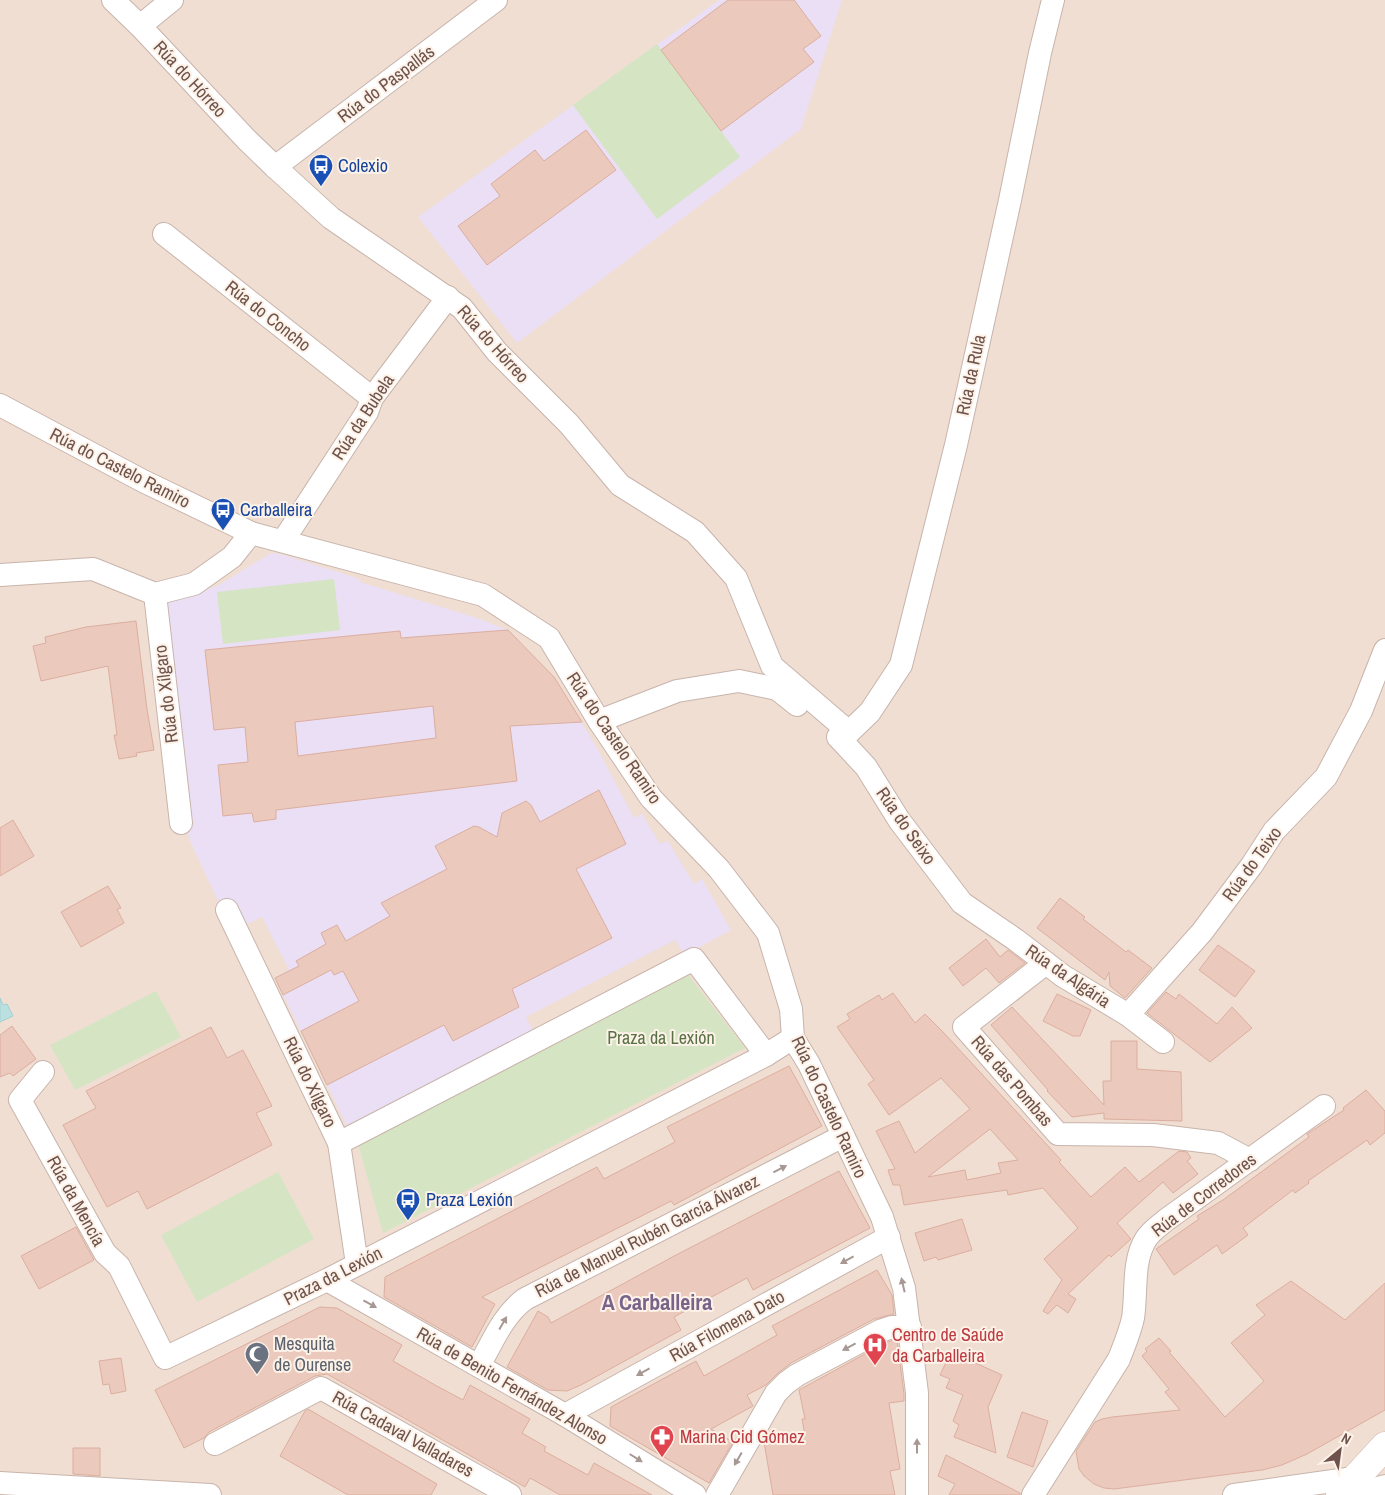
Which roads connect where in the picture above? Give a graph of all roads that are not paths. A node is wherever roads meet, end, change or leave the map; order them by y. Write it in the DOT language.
graph roads {
  1 [pos="113,0"];
  2 [pos="172,0"];
  3 [pos="496,0"];
  4 [pos="1053,0"];
  5 [pos="140,26"];
  6 [pos="275,167"];
  7 [pos="164,234"];
  8 [pos="448,297"];
  9 [pos="372,398"];
  10 [pos="0,406"];
  11 [pos="251,533"];
  12 [pos="283,541"];
  13 [pos="0,575"];
  14 [pos="155,594"];
  15 [pos="1385,650"];
  16 [pos="786,680"];
  17 [pos="1385,695"];
  18 [pos="1363,706"];
  19 [pos="599,721"];
  20 [pos="845,736"];
  21 [pos="182,823"];
  22 [pos="227,910"];
  23 [pos="973,910"];
  24 [pos="1046,963"];
  25 [pos="1128,1015"];
  26 [pos="793,1038"];
  27 [pos="1163,1042"];
  28 [pos="766,1055"];
  29 [pos="42,1072"];
  30 [pos="1324,1106"];
  31 [pos="843,1136"];
  32 [pos="339,1143"];
  33 [pos="1250,1160"];
  34 [pos="890,1237"];
  35 [pos="357,1264"];
  36 [pos="327,1280"];
  37 [pos="910,1327"];
  38 [pos="166,1358"];
  39 [pos="479,1366"];
  40 [pos="564,1415"];
  41 [pos="215,1444"];
  42 [pos="1385,1446"];
  43 [pos="0,1483"];
  44 [pos="1385,1486"];
  45 [pos="1349,1489"];
  46 [pos="210,1495"];
  47 [pos="510,1495"];
  48 [pos="695,1495"];
  49 [pos="717,1495"];
  50 [pos="917,1495"];
  51 [pos="1033,1495"];
  52 [pos="1234,1495"];
  1 -- 5 [label="street, Rúa do Hórreo"];
  2 -- 5 [label="street"];
  3 -- 6 [label="street, Rúa do Paspallás"];
  4 -- 20 [label="street, Rúa da Rula"];
  5 -- 6 [label="street, Rúa do Hórreo"];
  6 -- 8 [label="street, Rúa do Hórreo"];
  7 -- 9 [label="street, Rúa do Concho"];
  8 -- 9 [label="street, Rúa da Bubela"];
  8 -- 16 [label="street, Rúa do Hórreo"];
  9 -- 12 [label="street, Rúa da Bubela"];
  10 -- 11 [label="street, Rúa do Castelo Ramiro"];
  11 -- 12 [label="street, Rúa do Castelo Ramiro"];
  11 -- 14 [label="street"];
  12 -- 19 [label="street, Rúa do Castelo Ramiro"];
  13 -- 14 [label="street"];
  14 -- 21 [label="street, Rúa do Xílgaro"];
  15 -- 18 [label="street, Rúa do Teixo"];
  16 -- 20 [label="street, Rúa do Seixo"];
  17 -- 18 [label="street"];
  18 -- 25 [label="street, Rúa do Teixo"];
  19 -- 20 [label="street, Rúa do Seixo"];
  19 -- 26 [label="street, Rúa do Castelo Ramiro"];
  20 -- 23 [label="street, Rúa do Seixo"];
  22 -- 32 [label="street, Rúa do Xílgaro"];
  23 -- 24 [label="street, Rúa da Algária"];
  24 -- 25 [label="street, Rúa da Algária"];
  24 -- 33 [label="street, Rúa das Pombas"];
  25 -- 27 [label="street, Rúa da Algária"];
  26 -- 28 [label="street, Praza da Lexión"];
  26 -- 31 [label="street, Rúa do Castelo Ramiro"];
  28 -- 32 [label="street"];
  28 -- 35 [label="street, Praza da Lexión"];
  29 -- 38 [label="street, Rúa da Mencía"];
  30 -- 33 [label="street, Rúa de Corredores"];
  31 -- 34 [label="street, Rúa do Castelo Ramiro"];
  39 -- 31 [label="street, Rúa de Manuel Rubén García Álvarez, one-way"];
  32 -- 35 [label="street, Rúa do Xílgaro"];
  33 -- 51 [label="street, Rúa de Corredores"];
  37 -- 34 [label="street, Rúa do Castelo Ramiro, one-way"];
  34 -- 40 [label="street, Rúa Filomena Dato, one-way"];
  35 -- 36 [label="street, Praza da Lexión"];
  36 -- 38 [label="street, Praza da Lexión"];
  36 -- 39 [label="street, Rúa de Benito Fernández Alonso, one-way"];
  37 -- 49 [label="street, one-way"];
  50 -- 37 [label="street, Rúa do Castelo Ramiro, one-way"];
  39 -- 40 [label="street, Rúa de Benito Fernández Alonso"];
  40 -- 48 [label="street, Rúa de Benito Fernández Alonso, one-way"];
  41 -- 47 [label="street, Rúa Cadaval Valladares"];
  42 -- 45 [label="street"];
  43 -- 46 [label="street"];
  44 -- 45 [label="street"];
  45 -- 52 [label="street"];
}
